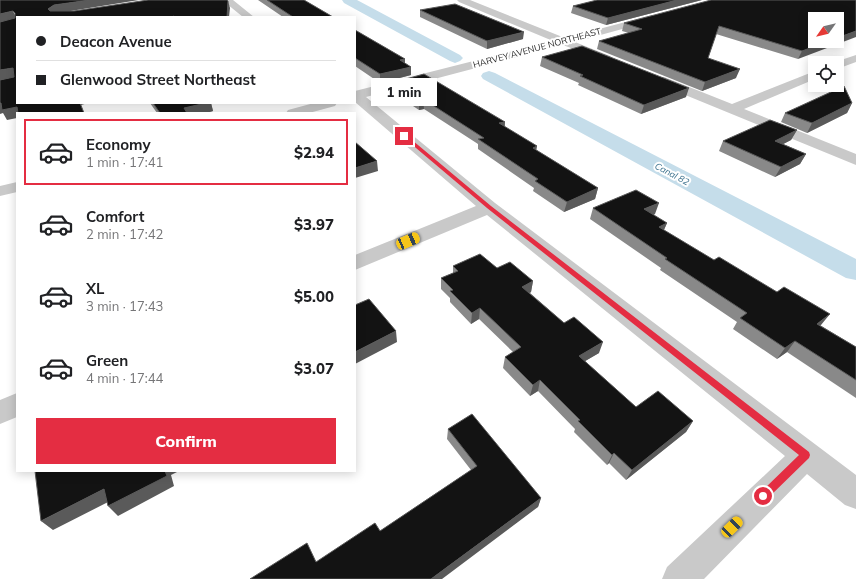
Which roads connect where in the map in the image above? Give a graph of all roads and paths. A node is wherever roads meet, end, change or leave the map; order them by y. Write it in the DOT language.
graph roads {
  1 [pos="227,0"];
  2 [pos="462,0"];
  3 [pos="248,16"];
  4 [pos="660,16"];
  5 [pos="563,41"];
  6 [pos="856,58"];
  7 [pos="614,62"];
  8 [pos="844,62"];
  9 [pos="651,76"];
  10 [pos="808,77"];
  11 [pos="356,96"];
  12 [pos="356,97"];
  13 [pos="326,104"];
  14 [pos="732,109"];
  15 [pos="297,112"];
  16 [pos="856,160"];
  17 [pos="16,187"];
  18 [pos="0,191"];
  19 [pos="489,207"];
  20 [pos="356,263"];
  21 [pos="16,405"];
  22 [pos="0,412"];
  23 [pos="806,455"];
  24 [pos="856,494"];
  25 [pos="679,579"];
  1 -- 3 [label="street"];
  2 -- 5 [label="street"];
  4 -- 5 [label="street, HARVEY AVENUE NORTHEAST"];
  5 -- 7 [label="street"];
  5 -- 11 [label="street, HARVEY AVENUE NORTHEAST"];
  6 -- 8 [label="street"];
  9 -- 14 [label="street"];
  10 -- 14 [label="street"];
  12 -- 19 [label="street"];
  13 -- 15 [label="street"];
  14 -- 16 [label="street"];
  17 -- 18 [label="street"];
  19 -- 20 [label="street"];
  19 -- 23 [label="street"];
  21 -- 22 [label="street"];
  23 -- 24 [label="street"];
  23 -- 25 [label="street"];
}
